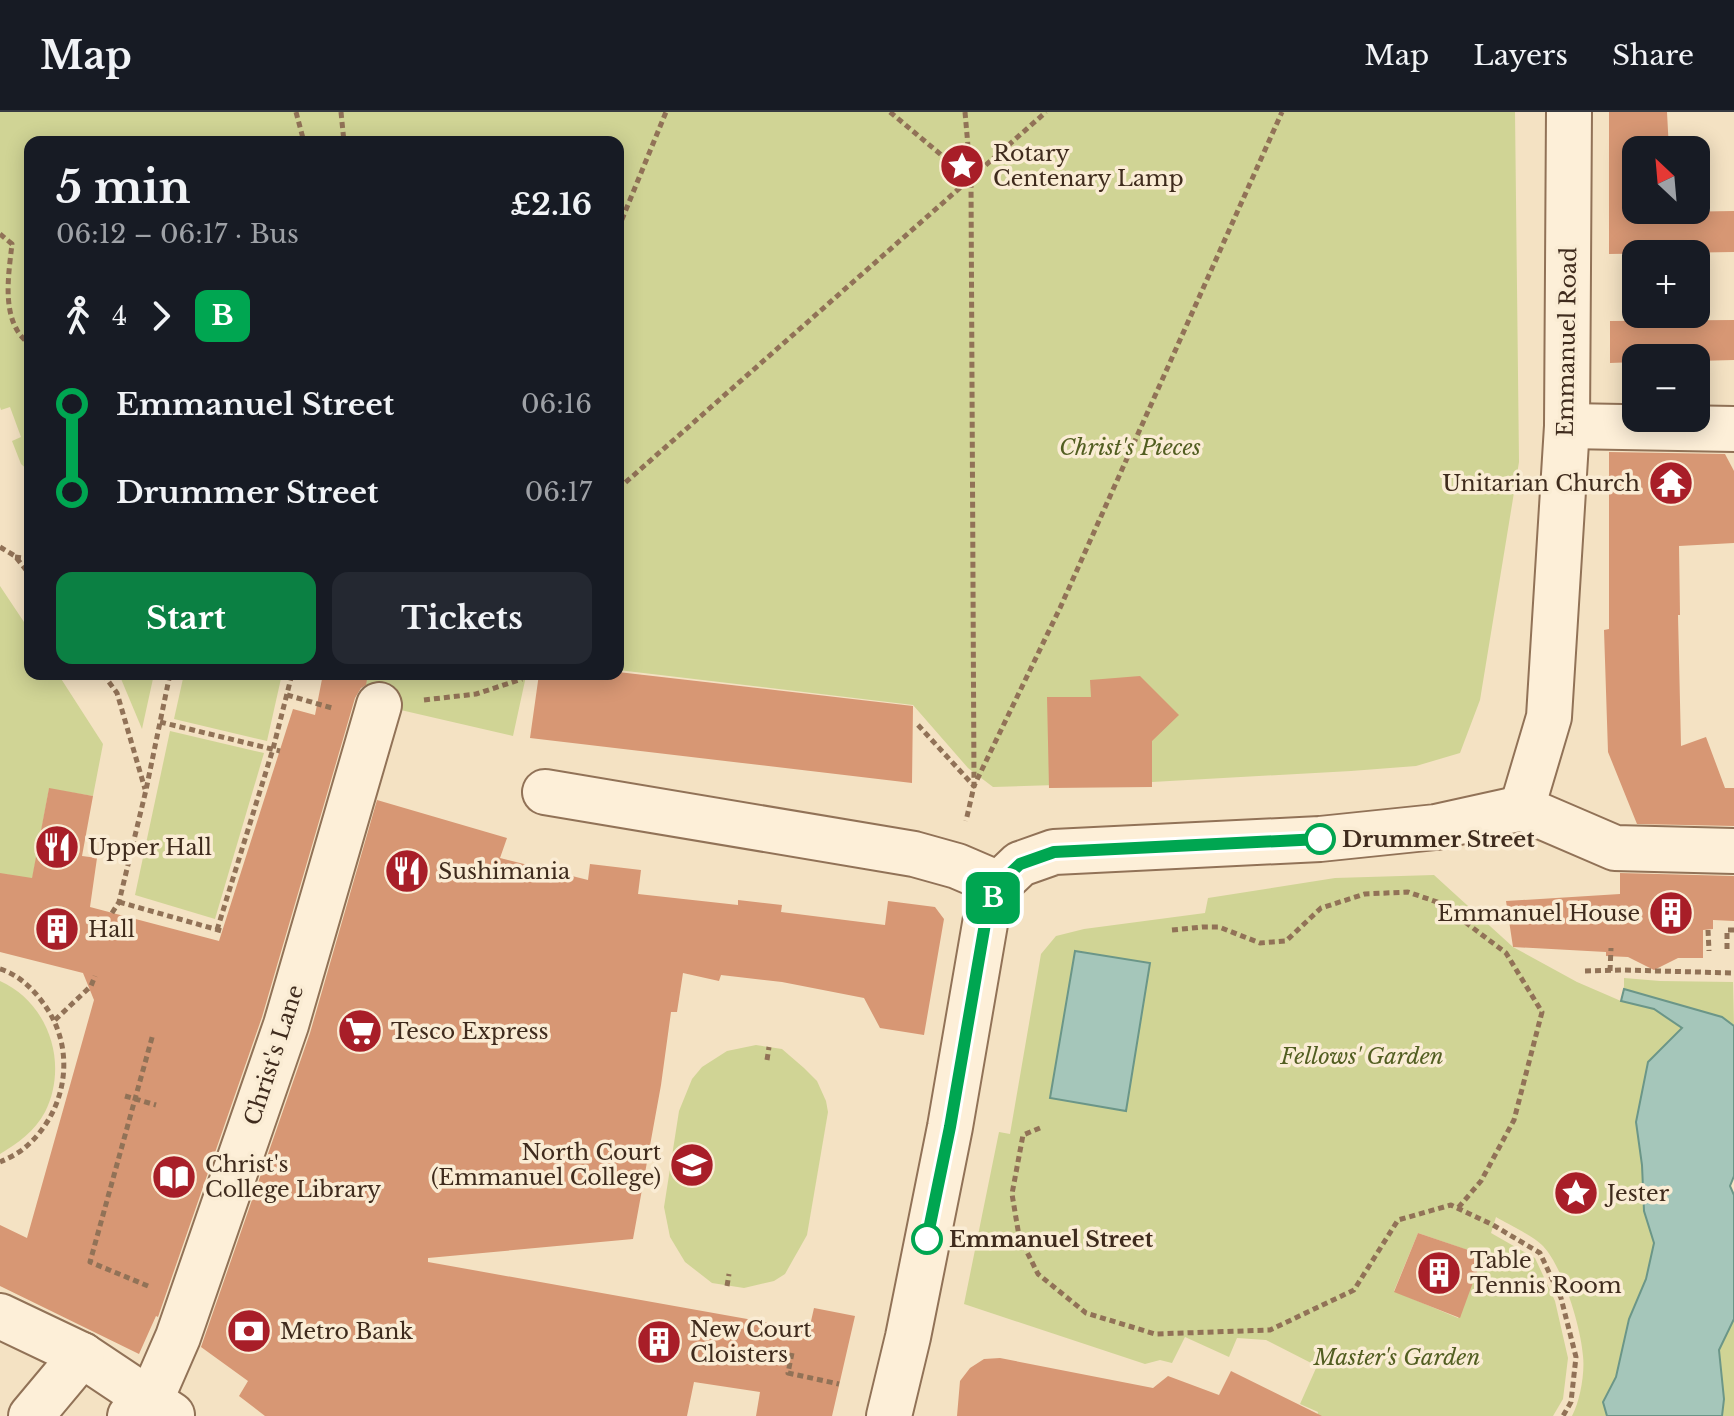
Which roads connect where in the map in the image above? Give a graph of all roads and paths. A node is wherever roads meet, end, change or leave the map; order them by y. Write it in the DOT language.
graph roads {
  1 [pos="296,112"];
  2 [pos="341,112"];
  3 [pos="666,112"];
  4 [pos="890,112"];
  5 [pos="965,112"];
  6 [pos="1046,112"];
  7 [pos="1282,112"];
  8 [pos="1569,112"];
  9 [pos="302,136"];
  10 [pos="343,136"];
  11 [pos="971,180"];
  12 [pos="624,214"];
  13 [pos="0,234"];
  14 [pos="24,339"];
  15 [pos="1567,426"];
  16 [pos="1734,429"];
  17 [pos="624,484"];
  18 [pos="0,547"];
  19 [pos="15,556"];
  20 [pos="24,558"];
  21 [pos="24,567"];
  22 [pos="107,680"];
  23 [pos="169,680"];
  24 [pos="291,680"];
  25 [pos="519,680"];
  26 [pos="287,695"];
  27 [pos="362,708"];
  28 [pos="160,722"];
  29 [pos="918,725"];
  30 [pos="277,750"];
  31 [pos="974,786"];
  32 [pos="146,790"];
  33 [pos="545,792"];
  34 [pos="1522,808"];
  35 [pos="1734,851"];
  36 [pos="957,866"];
  37 [pos="999,884"];
  38 [pos="119,902"];
  39 [pos="112,913"];
  40 [pos="1172,930"];
  41 [pos="1708,930"];
  42 [pos="1734,930"];
  43 [pos="1611,948"];
  44 [pos="1727,949"];
  45 [pos="1709,951"];
  46 [pos="0,969"];
  47 [pos="1585,971"];
  48 [pos="1610,971"];
  49 [pos="1734,973"];
  50 [pos="95,976"];
  51 [pos="55,1020"];
  52 [pos="153,1034"];
  53 [pos="769,1047"];
  54 [pos="767,1060"];
  55 [pos="125,1096"];
  56 [pos="135,1099"];
  57 [pos="156,1105"];
  58 [pos="1040,1128"];
  59 [pos="0,1162"];
  60 [pos="1458,1208"];
  61 [pos="729,1274"];
  62 [pos="727,1286"];
  63 [pos="154,1288"];
  64 [pos="0,1316"];
  65 [pos="792,1353"];
  66 [pos="82,1355"];
  67 [pos="839,1384"];
  68 [pos="151,1410"];
  69 [pos="31,1416"];
  70 [pos="889,1416"];
  71 [pos="1563,1416"];
  1 -- 9 [label="path"];
  2 -- 10 [label="path"];
  3 -- 12 [label="path"];
  4 -- 11 [label="path"];
  5 -- 11 [label="path"];
  6 -- 11 [label="path"];
  7 -- 31 [label="path"];
  8 -- 15 [label="street, Emmanuel Road"];
  11 -- 17 [label="path"];
  11 -- 31 [label="path"];
  13 -- 14 [label="path"];
  15 -- 16 [label="street"];
  15 -- 34 [label="street, Emmanuel Road"];
  18 -- 19 [label="path"];
  19 -- 20 [label="path"];
  19 -- 21 [label="path"];
  22 -- 32 [label="path"];
  23 -- 28 [label="path"];
  24 -- 26 [label="path"];
  25 -- 27 [label="path"];
  26 -- 27 [label="path"];
  26 -- 30 [label="path"];
  27 -- 68 [label="street, Christ's Lane"];
  28 -- 30 [label="path"];
  28 -- 32 [label="path"];
  29 -- 31 [label="path"];
  30 -- 38 [label="path"];
  31 -- 36 [label="path"];
  32 -- 38 [label="path"];
  33 -- 36 [label="street"];
  34 -- 35 [label="street"];
  34 -- 37 [label="street"];
  36 -- 37 [label="street"];
  37 -- 70 [label="street"];
  38 -- 39 [label="path"];
  40 -- 60 [label="path"];
  41 -- 45 [label="path"];
  42 -- 44 [label="path"];
  43 -- 48 [label="path"];
  46 -- 51 [label="path"];
  47 -- 48 [label="path"];
  48 -- 49 [label="path"];
  50 -- 51 [label="path"];
  51 -- 59 [label="path"];
  52 -- 56 [label="path"];
  53 -- 54 [label="path"];
  55 -- 56 [label="path"];
  56 -- 57 [label="path"];
  56 -- 63 [label="path"];
  58 -- 60 [label="path"];
  60 -- 71 [label="path"];
  61 -- 62 [label="path"];
  64 -- 66 [label="street"];
  65 -- 67 [label="path"];
  66 -- 68 [label="street"];
  66 -- 69 [label="street"];
}
